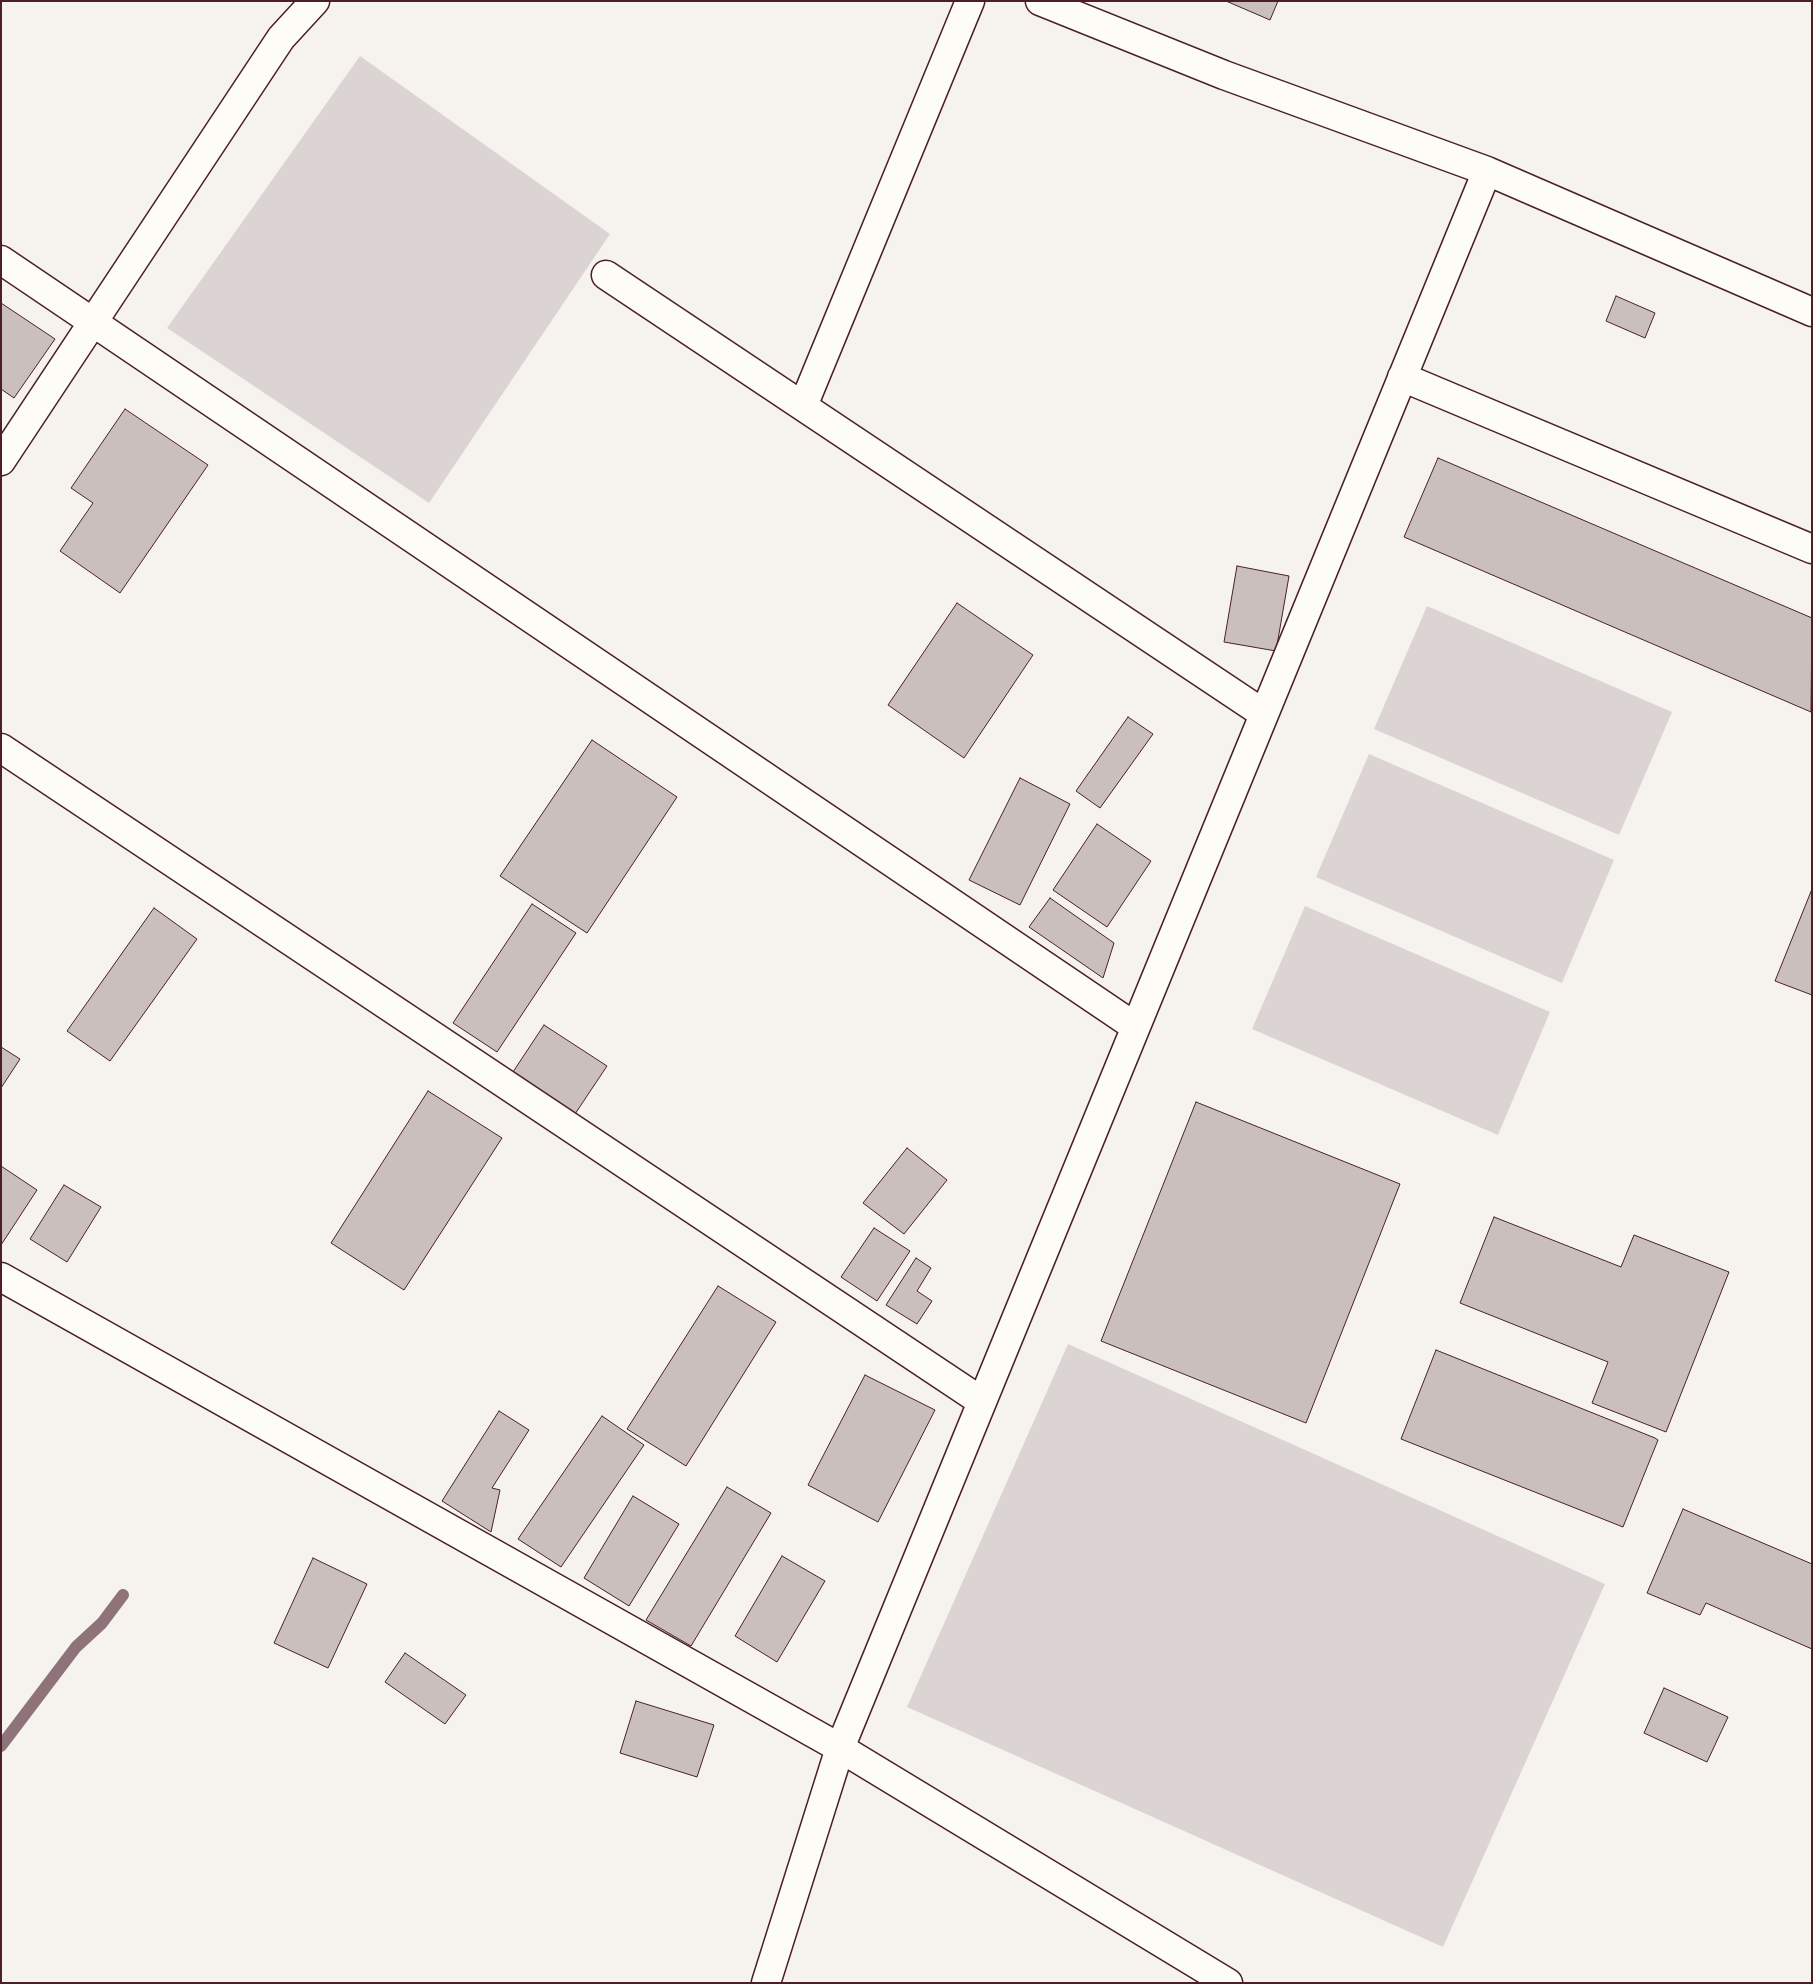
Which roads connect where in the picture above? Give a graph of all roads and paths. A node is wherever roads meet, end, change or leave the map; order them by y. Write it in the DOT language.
graph roads {
  1 [pos="315,1"];
  2 [pos="970,1"];
  3 [pos="1040,1"];
  4 [pos="1487,171"];
  5 [pos="1,260"];
  6 [pos="606,275"];
  7 [pos="1812,312"];
  8 [pos="94,323"];
  9 [pos="1402,377"];
  10 [pos="803,406"];
  11 [pos="1,461"];
  12 [pos="1812,549"];
  13 [pos="1264,714"];
  14 [pos="1,748"];
  15 [pos="1134,1026"];
  16 [pos="1,1277"];
  17 [pos="981,1401"];
  18 [pos="840,1748"];
  19 [pos="766,1983"];
  20 [pos="1228,1983"];
  1 -- 8 [label="street"];
  2 -- 10 [label="street"];
  3 -- 4 [label="street"];
  4 -- 7 [label="street"];
  4 -- 9 [label="street"];
  5 -- 8 [label="street"];
  6 -- 10 [label="street"];
  8 -- 11 [label="street"];
  8 -- 15 [label="street"];
  9 -- 12 [label="street"];
  9 -- 13 [label="street"];
  10 -- 13 [label="street"];
  13 -- 15 [label="street"];
  14 -- 17 [label="street"];
  15 -- 17 [label="street"];
  16 -- 18 [label="street"];
  17 -- 18 [label="street"];
  18 -- 19 [label="street"];
  18 -- 20 [label="street"];
}
